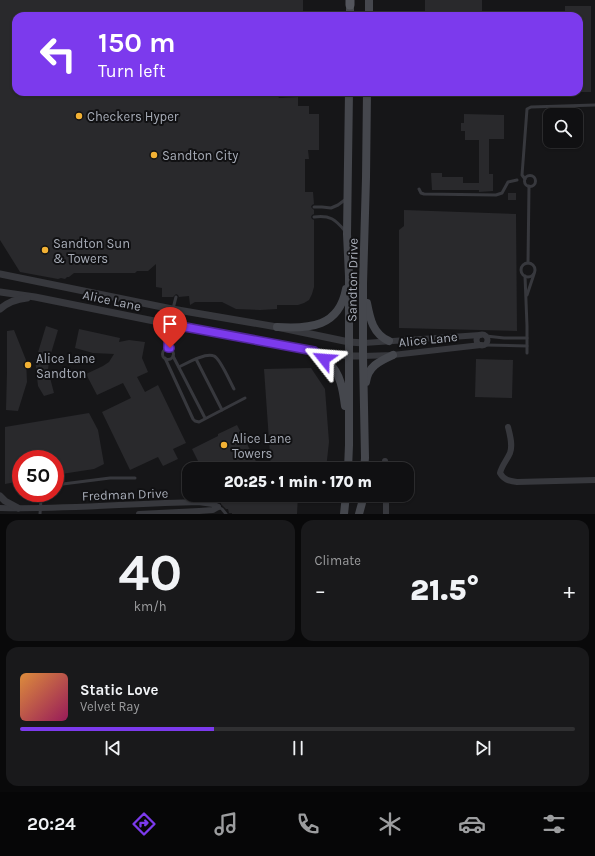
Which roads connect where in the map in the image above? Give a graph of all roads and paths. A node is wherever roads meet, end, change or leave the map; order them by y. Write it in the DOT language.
graph roads {
  1 [pos="369,0"];
  2 [pos="368,12"];
  3 [pos="349,96"];
  4 [pos="367,96"];
  5 [pos="595,106"];
  6 [pos="525,179"];
  7 [pos="517,180"];
  8 [pos="529,186"];
  9 [pos="419,189"];
  10 [pos="348,198"];
  11 [pos="314,207"];
  12 [pos="314,217"];
  13 [pos="347,234"];
  14 [pos="528,263"];
  15 [pos="0,274"];
  16 [pos="534,274"];
  17 [pos="349,276"];
  18 [pos="525,276"];
  19 [pos="363,284"];
  20 [pos="0,292"];
  21 [pos="35,297"];
  22 [pos="176,297"];
  23 [pos="526,298"];
  24 [pos="0,309"];
  25 [pos="172,309"];
  26 [pos="169,324"];
  27 [pos="277,327"];
  28 [pos="483,336"];
  29 [pos="527,338"];
  30 [pos="389,341"];
  31 [pos="349,342"];
  32 [pos="364,343"];
  33 [pos="483,345"];
  34 [pos="527,346"];
  35 [pos="168,348"];
  36 [pos="314,351"];
  37 [pos="527,353"];
  38 [pos="393,355"];
  39 [pos="173,356"];
  40 [pos="349,356"];
  41 [pos="363,356"];
  42 [pos="165,358"];
  43 [pos="194,360"];
  44 [pos="179,367"];
  45 [pos="234,389"];
  46 [pos="245,398"];
  47 [pos="364,399"];
  48 [pos="222,410"];
  49 [pos="205,418"];
  50 [pos="508,427"];
  51 [pos="349,445"];
  52 [pos="348,462"];
  53 [pos="364,462"];
  54 [pos="135,478"];
  55 [pos="595,480"];
  56 [pos="64,484"];
  57 [pos="0,496"];
  58 [pos="345,502"];
  59 [pos="361,502"];
  60 [pos="386,502"];
  61 [pos="174,503"];
  62 [pos="152,504"];
  63 [pos="218,507"];
  64 [pos="0,508"];
  65 [pos="18,508"];
  66 [pos="40,511"];
  67 [pos="174,512"];
  68 [pos="140,514"];
  69 [pos="154,514"];
  70 [pos="226,514"];
  71 [pos="344,514"];
  72 [pos="359,514"];
  73 [pos="386,514"];
  1 -- 2 [label="main road"];
  3 -- 10 [label="main road, Sandton Drive"];
  4 -- 19 [label="main road, Sandton Drive"];
  5 -- 6 [label="lane"];
  6 -- 8 [label="lane"];
  6 -- 8 [label="lane"];
  7 -- 9 [label="lane"];
  8 -- 14 [label="lane"];
  10 -- 11 [label="lane"];
  10 -- 13 [label="main road, Sandton Drive"];
  12 -- 13 [label="lane"];
  13 -- 17 [label="main road, Sandton Drive"];
  14 -- 16 [label="lane"];
  14 -- 18 [label="lane"];
  15 -- 25 [label="street, Alice Lane"];
  16 -- 18 [label="lane"];
  16 -- 23 [label="lane"];
  17 -- 27 [label="main road"];
  17 -- 31 [label="main road, Sandton Drive"];
  18 -- 23 [label="lane"];
  19 -- 30 [label="main road"];
  19 -- 32 [label="main road, Sandton Drive"];
  20 -- 21 [label="street, Alice Lane"];
  21 -- 24 [label="street"];
  21 -- 26 [label="street, Alice Lane"];
  22 -- 25 [label="lane"];
  23 -- 29 [label="lane"];
  25 -- 26 [label="lane"];
  25 -- 27 [label="street, Alice Lane"];
  26 -- 35 [label="lane"];
  26 -- 36 [label="street, Alice Lane"];
  27 -- 31 [label="street, Alice Lane"];
  28 -- 29 [label="lane"];
  28 -- 30 [label="street, Alice Lane"];
  28 -- 33 [label="street"];
  28 -- 33 [label="street"];
  29 -- 34 [label="lane"];
  30 -- 32 [label="street, Alice Lane"];
  31 -- 32 [label="street, Alice Lane"];
  31 -- 40 [label="main road, Sandton Drive"];
  32 -- 41 [label="main road, Sandton Drive"];
  33 -- 34 [label="lane"];
  33 -- 38 [label="street, Alice Lane"];
  34 -- 37 [label="lane"];
  35 -- 39 [label="lane"];
  35 -- 42 [label="lane"];
  36 -- 40 [label="street, Alice Lane"];
  36 -- 51 [label="main road"];
  38 -- 41 [label="street, Alice Lane"];
  38 -- 47 [label="main road"];
  39 -- 42 [label="lane"];
  39 -- 44 [label="lane"];
  40 -- 41 [label="street, Alice Lane"];
  40 -- 51 [label="main road, Sandton Drive"];
  41 -- 47 [label="main road, Sandton Drive"];
  42 -- 49 [label="lane"];
  43 -- 44 [label="lane"];
  43 -- 45 [label="lane"];
  43 -- 48 [label="lane"];
  44 -- 49 [label="lane"];
  46 -- 48 [label="lane"];
  47 -- 53 [label="main road, Sandton Drive"];
  48 -- 49 [label="lane"];
  50 -- 55 [label="street"];
  51 -- 52 [label="main road, Sandton Drive"];
  54 -- 56 [label="lane"];
  57 -- 65 [label="street"];
  58 -- 71 [label="main road"];
  59 -- 72 [label="main road"];
  60 -- 73 [label="street"];
  61 -- 62 [label="street, Fredman Drive"];
  61 -- 63 [label="street, Fredman Drive"];
  61 -- 67 [label="street"];
  62 -- 66 [label="street, Fredman Drive"];
  62 -- 69 [label="street"];
  63 -- 67 [label="street, Fredman Drive"];
  63 -- 70 [label="lane"];
  64 -- 65 [label="street, Fredman Drive"];
  65 -- 66 [label="street, Fredman Drive"];
  67 -- 69 [label="street, Fredman Drive"];
  68 -- 69 [label="street, Fredman Drive"];
}
